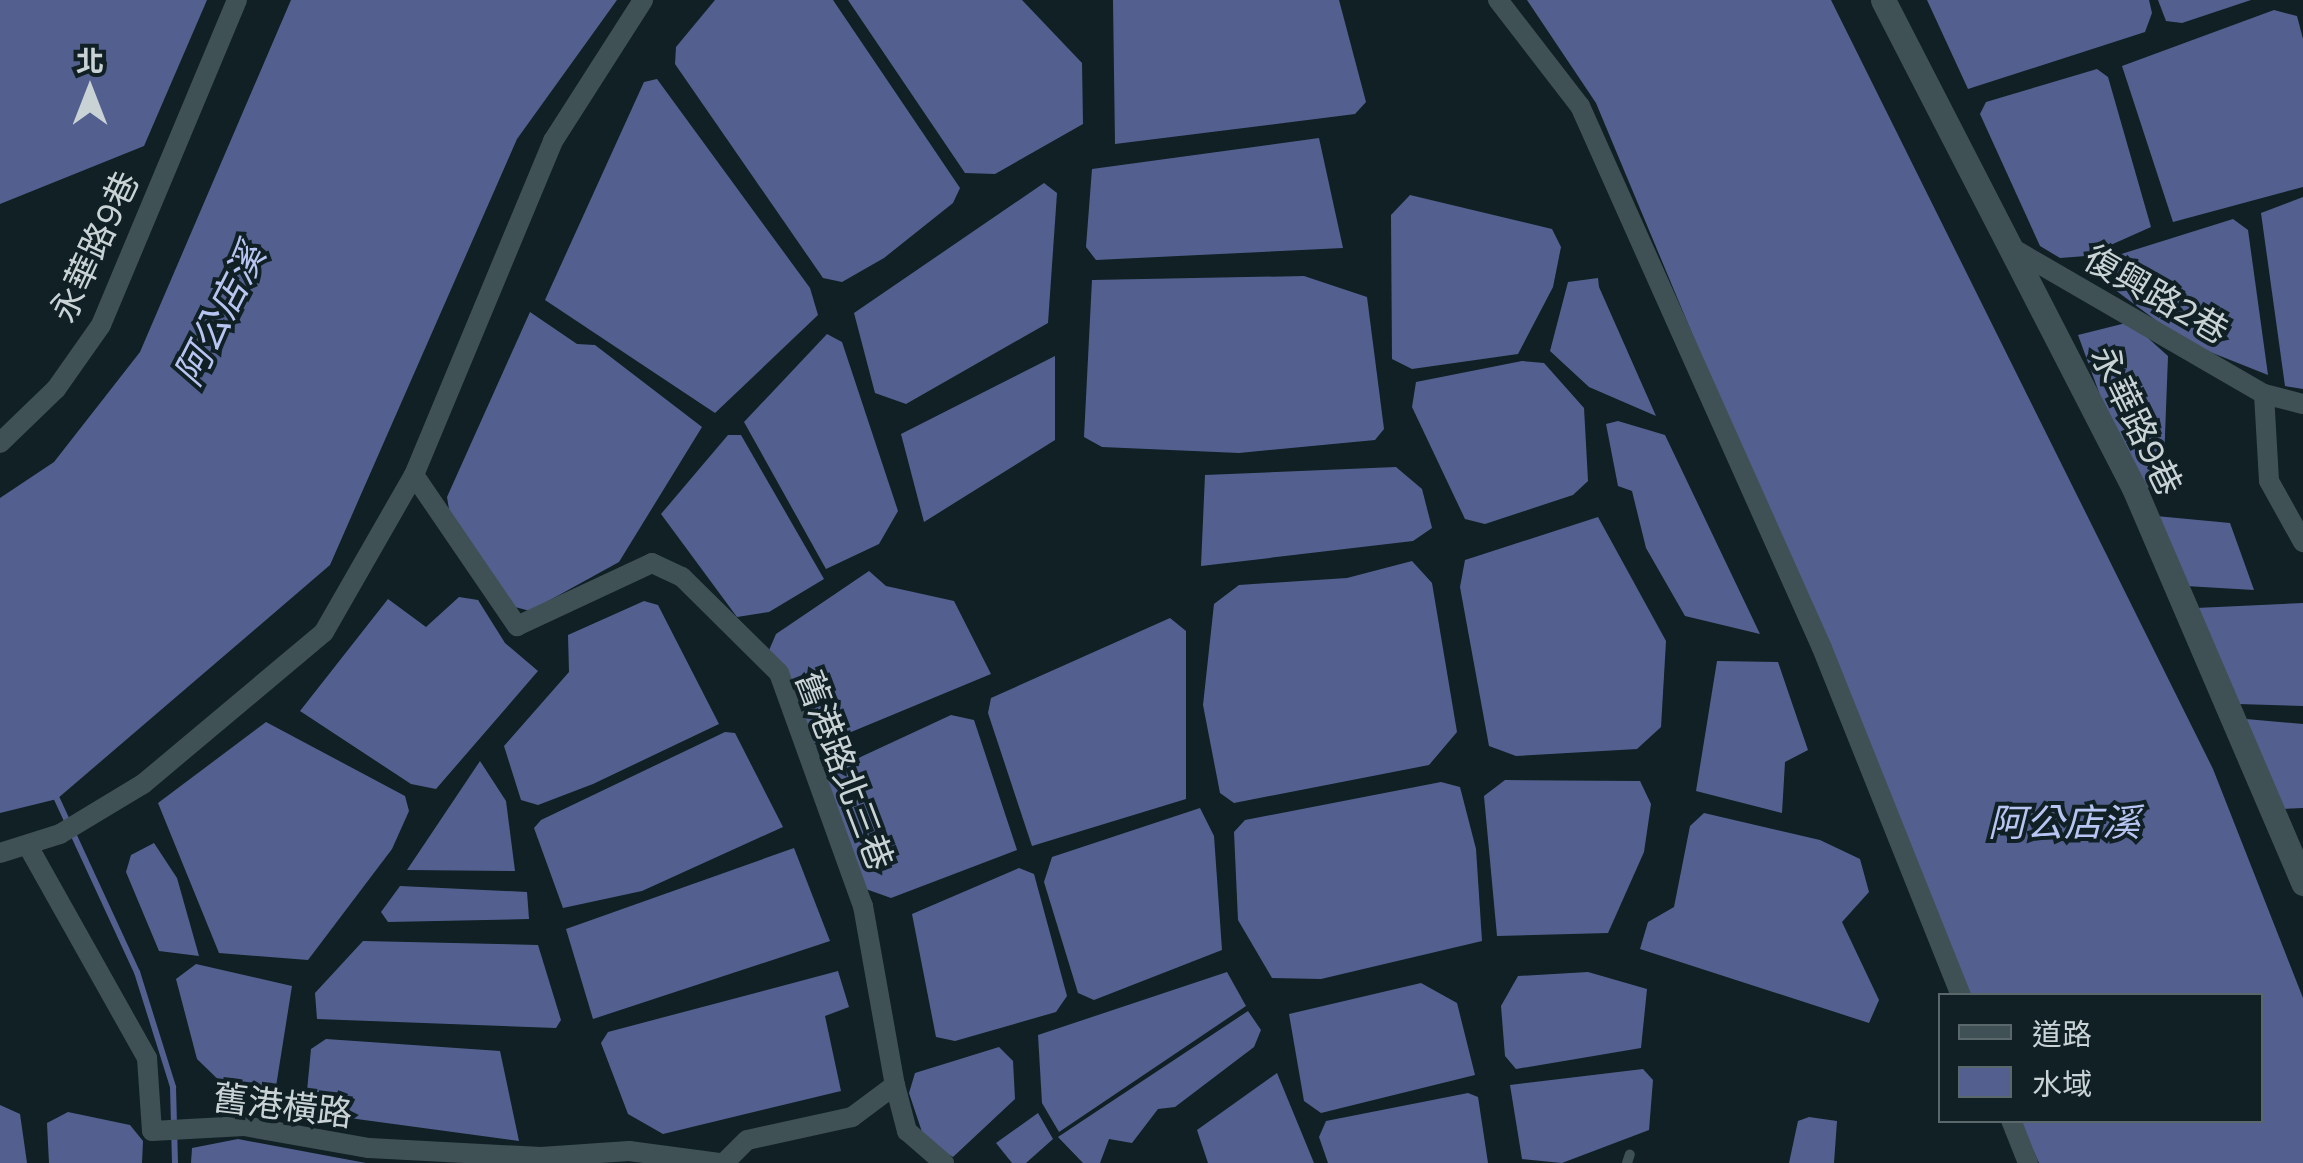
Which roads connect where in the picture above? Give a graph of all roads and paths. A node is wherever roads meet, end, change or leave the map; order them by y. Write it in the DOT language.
graph roads {
  1 [pos="237,0"];
  2 [pos="643,0"];
  3 [pos="1498,0"];
  4 [pos="1883,0"];
  5 [pos="2017,251"];
  6 [pos="2264,394"];
  7 [pos="2303,404"];
  8 [pos="0,442"];
  9 [pos="414,475"];
  10 [pos="2303,542"];
  11 [pos="28,846"];
  12 [pos="0,853"];
  13 [pos="2303,883"];
  14 [pos="1960,993"];
  15 [pos="896,1085"];
  16 [pos="2012,1123"];
  17 [pos="722,1163"];
  18 [pos="944,1163"];
  19 [pos="2028,1163"];
  1 -- 8 [label="street, 永華路9巷"];
  2 -- 9 [label="street"];
  3 -- 14 [label="street"];
  4 -- 5 [label="street, 永華路9巷"];
  5 -- 6 [label="street, 復興路2巷"];
  5 -- 13 [label="street, 永華路9巷"];
  6 -- 7 [label="street, 復興路2巷"];
  6 -- 10 [label="street"];
  9 -- 11 [label="street"];
  9 -- 15 [label="street, 舊港路北三巷"];
  11 -- 12 [label="street"];
  11 -- 17 [label="street, 舊港橫路"];
  15 -- 17 [label="street"];
  15 -- 18 [label="street, 舊港路北三巷"];
  16 -- 19 [label="street"];
}
